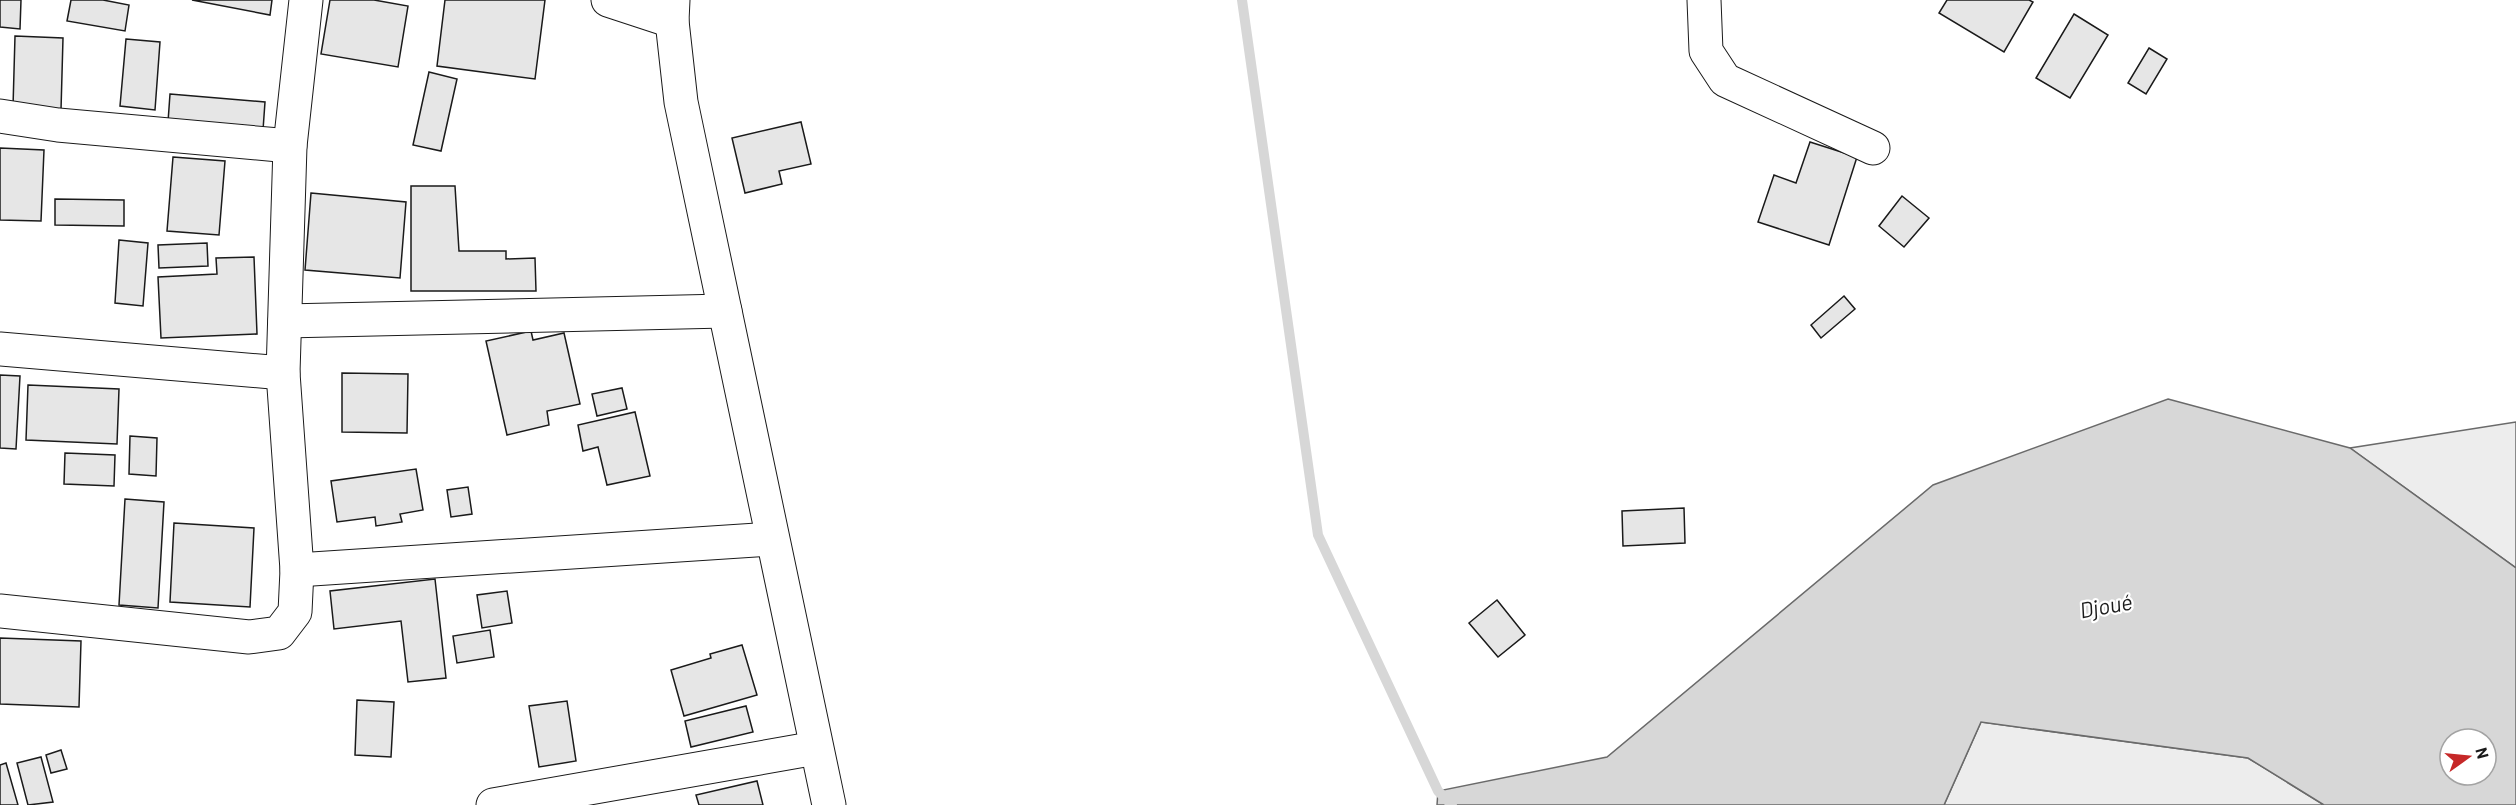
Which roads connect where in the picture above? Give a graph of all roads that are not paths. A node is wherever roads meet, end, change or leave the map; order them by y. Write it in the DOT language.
graph roads {
  1 [pos="306,0"];
  2 [pos="608,0"];
  3 [pos="1704,0"];
  4 [pos="673,11"];
  5 [pos="0,116"];
  6 [pos="290,146"];
  7 [pos="1873,148"];
  8 [pos="725,311"];
  9 [pos="285,321"];
  10 [pos="0,349"];
  11 [pos="284,373"];
  12 [pos="771,539"];
  13 [pos="297,570"];
  14 [pos="0,611"];
  15 [pos="816,748"];
  16 [pos="493,805"];
  17 [pos="830,805"];
  1 -- 6 [label="street"];
  2 -- 4 [label="street"];
  3 -- 7 [label="street"];
  4 -- 8 [label="street"];
  5 -- 6 [label="street"];
  6 -- 9 [label="street"];
  8 -- 9 [label="street"];
  8 -- 12 [label="street"];
  9 -- 11 [label="street"];
  10 -- 11 [label="street"];
  11 -- 13 [label="street"];
  12 -- 13 [label="street"];
  12 -- 15 [label="street"];
  13 -- 14 [label="street"];
  15 -- 16 [label="street"];
  15 -- 17 [label="street"];
}
